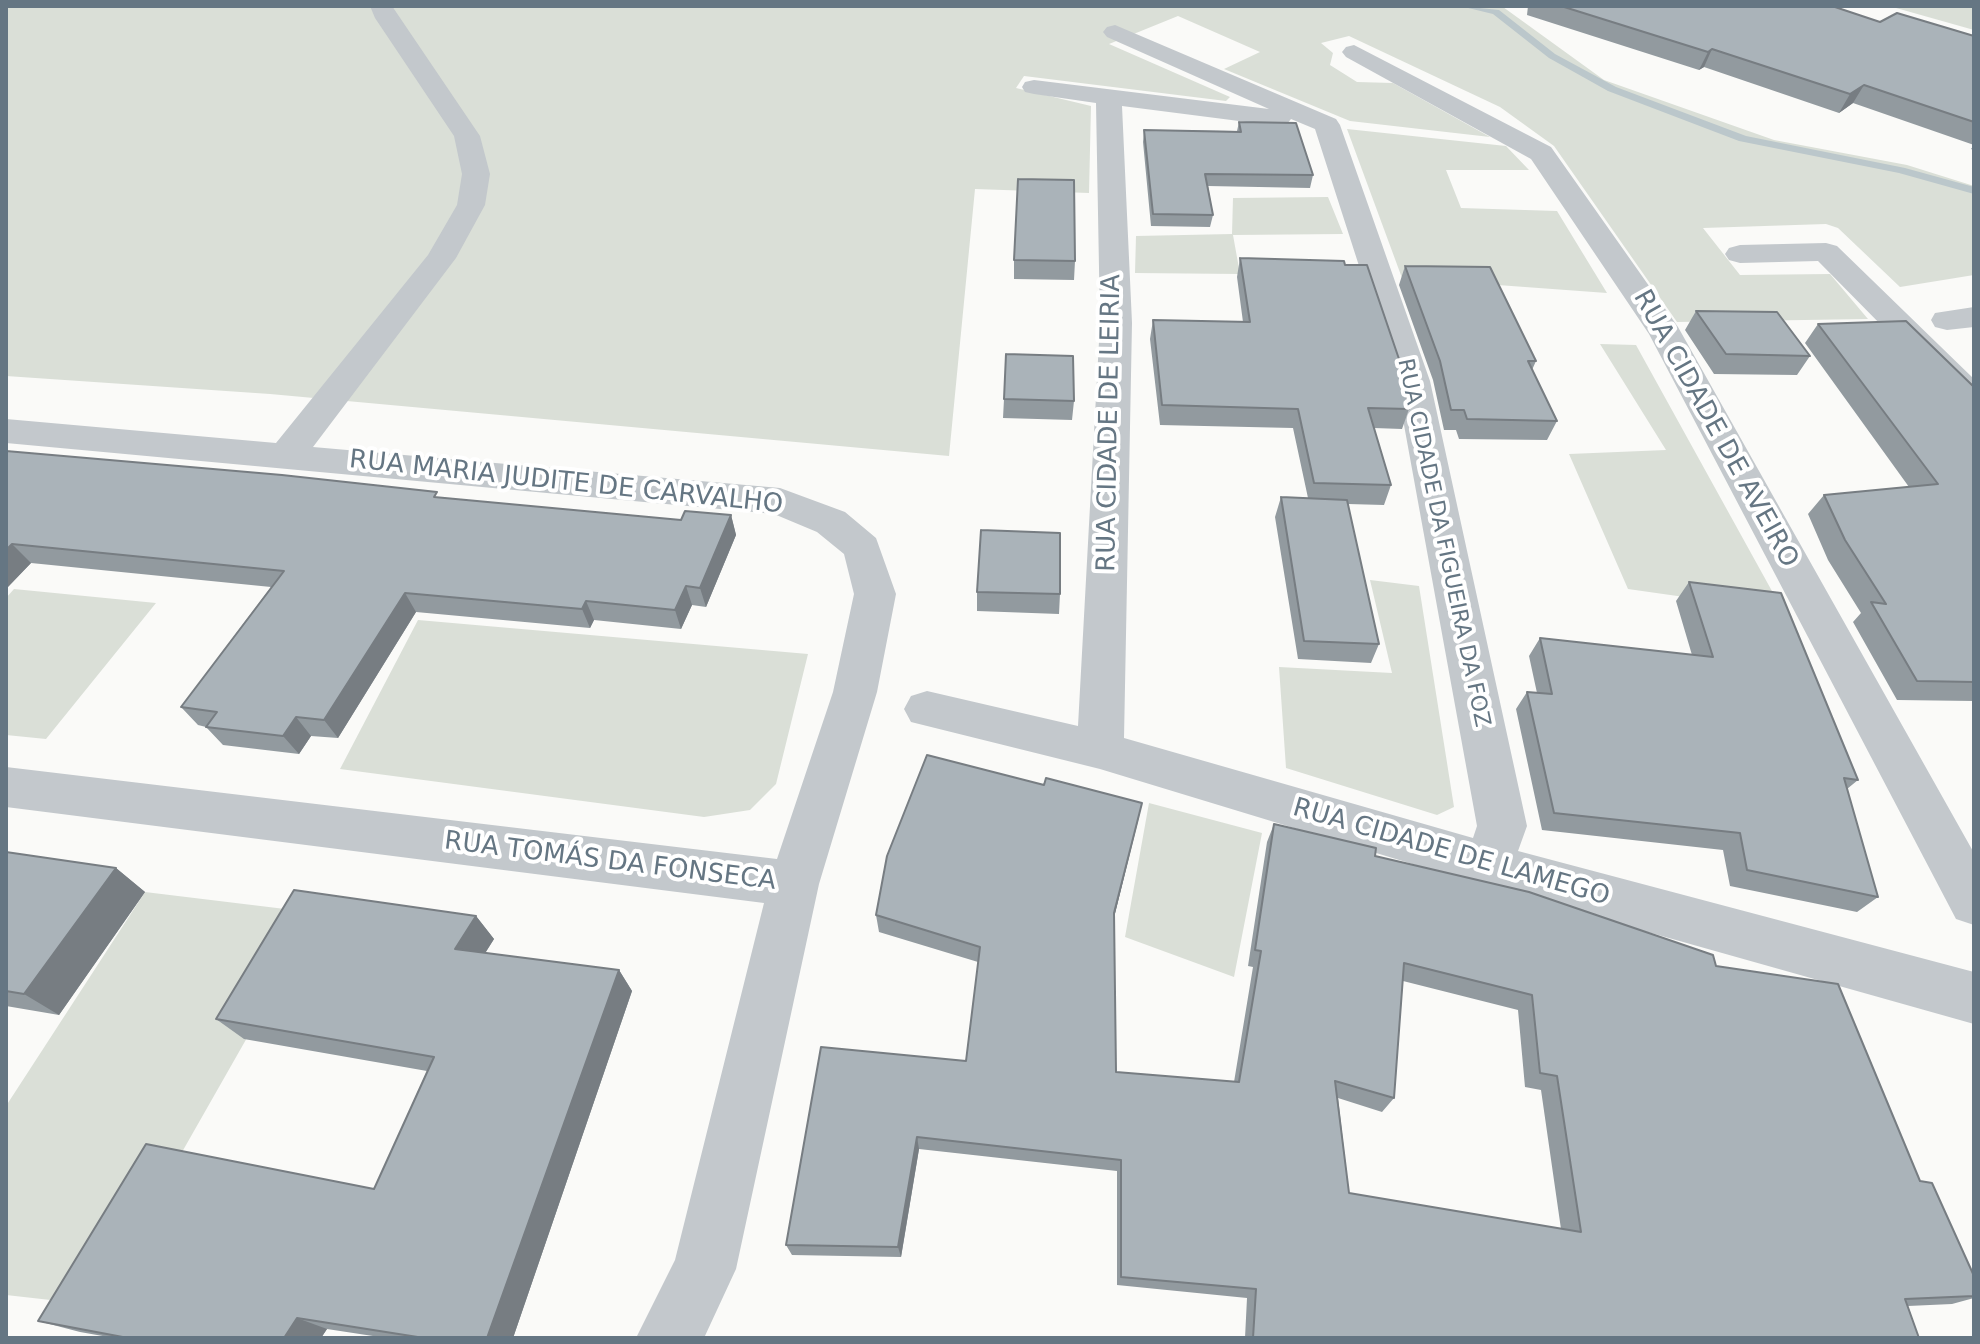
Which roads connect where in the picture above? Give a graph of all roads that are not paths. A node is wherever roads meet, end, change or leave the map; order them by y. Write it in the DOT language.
graph roads {
  1 [pos="381,6"];
  2 [pos="1115,32"];
  3 [pos="1354,52"];
  4 [pos="1034,87"];
  5 [pos="1109,96"];
  6 [pos="1327,125"];
  7 [pos="1740,254"];
  8 [pos="1974,399"];
  9 [pos="6,431"];
  10 [pos="287,455"];
  11 [pos="927,709"];
  12 [pos="1100,750"];
  13 [pos="6,787"];
  14 [pos="1488,865"];
  15 [pos="794,884"];
  16 [pos="1974,902"];
  17 [pos="1974,998"];
  18 [pos="669,1338"];
  1 -- 10 [label="street"];
  2 -- 6 [label="street"];
  3 -- 16 [label="street, RUA CIDADE DE AVEIRO"];
  4 -- 5 [label="street"];
  5 -- 6 [label="street"];
  5 -- 12 [label="street, RUA CIDADE DE LEIRIA"];
  6 -- 14 [label="street, RUA CIDADE DA FIGUEIRA DA FOZ"];
  7 -- 8 [label="street"];
  9 -- 10 [label="street, RUA MARIA JUDITE DE CARVALHO"];
  10 -- 15 [label="street, RUA MARIA JUDITE DE CARVALHO"];
  11 -- 12 [label="street, RUA CIDADE DE LAMEGO"];
  12 -- 14 [label="street, RUA CIDADE DE LAMEGO"];
  13 -- 15 [label="street, RUA TOMÁS DA FONSECA"];
  14 -- 17 [label="street, RUA CIDADE DE LAMEGO"];
  15 -- 18 [label="street, RUA TOMÁS DA FONSECA"];
}
